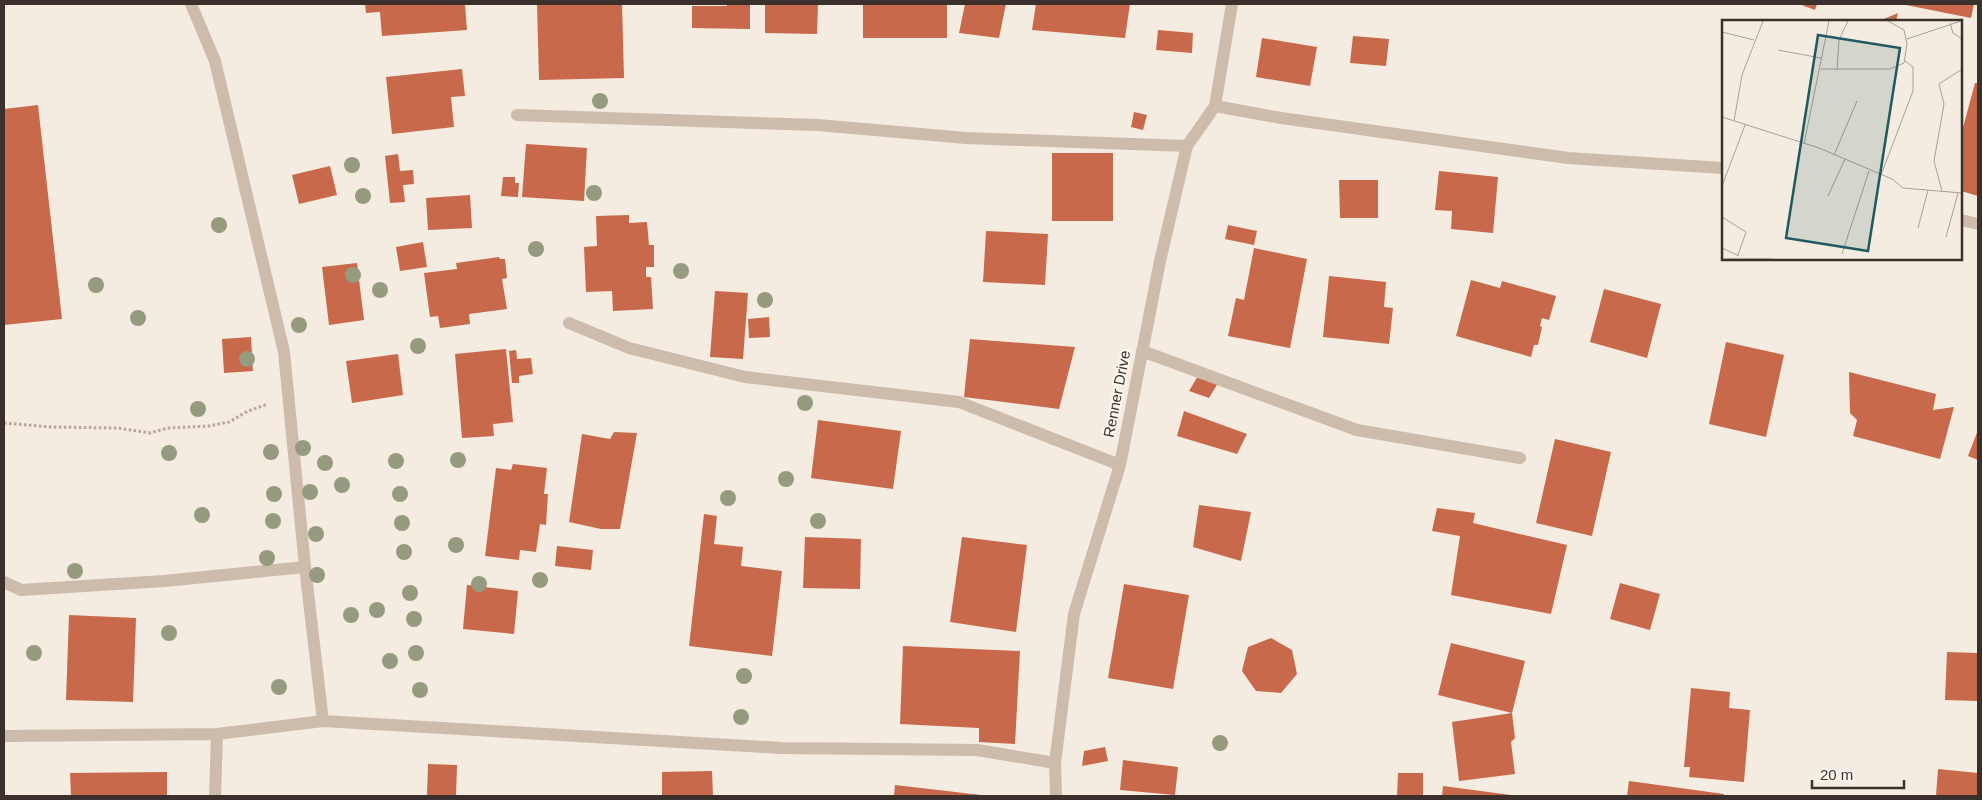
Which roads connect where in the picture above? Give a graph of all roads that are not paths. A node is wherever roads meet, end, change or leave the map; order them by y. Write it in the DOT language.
graph roads {
  1 [pos="191,4"];
  2 [pos="1232,4"];
  3 [pos="1215,106"];
  4 [pos="517,115"];
  5 [pos="1187,146"];
  6 [pos="1722,168"];
  7 [pos="1962,220"];
  8 [pos="1978,224"];
  9 [pos="569,323"];
  10 [pos="1142,350"];
  11 [pos="1520,458"];
  12 [pos="1120,465"];
  13 [pos="305,567"];
  14 [pos="4,582"];
  15 [pos="323,721"];
  16 [pos="216,734"];
  17 [pos="4,736"];
  18 [pos="1055,763"];
  19 [pos="214,796"];
  20 [pos="1056,796"];
  1 -- 13 [label="street"];
  2 -- 3 [label="street, Renner Drive"];
  3 -- 5 [label="street, Renner Drive"];
  3 -- 6 [label="street"];
  4 -- 5 [label="street"];
  5 -- 10 [label="street, Renner Drive"];
  7 -- 8 [label="street"];
  9 -- 12 [label="street"];
  10 -- 11 [label="street"];
  10 -- 12 [label="street, Renner Drive"];
  12 -- 18 [label="street, Renner Drive"];
  13 -- 14 [label="street"];
  13 -- 15 [label="street"];
  15 -- 16 [label="street"];
  15 -- 18 [label="street"];
  16 -- 17 [label="street"];
  16 -- 19 [label="street"];
  18 -- 20 [label="street, Renner Drive"];
}
